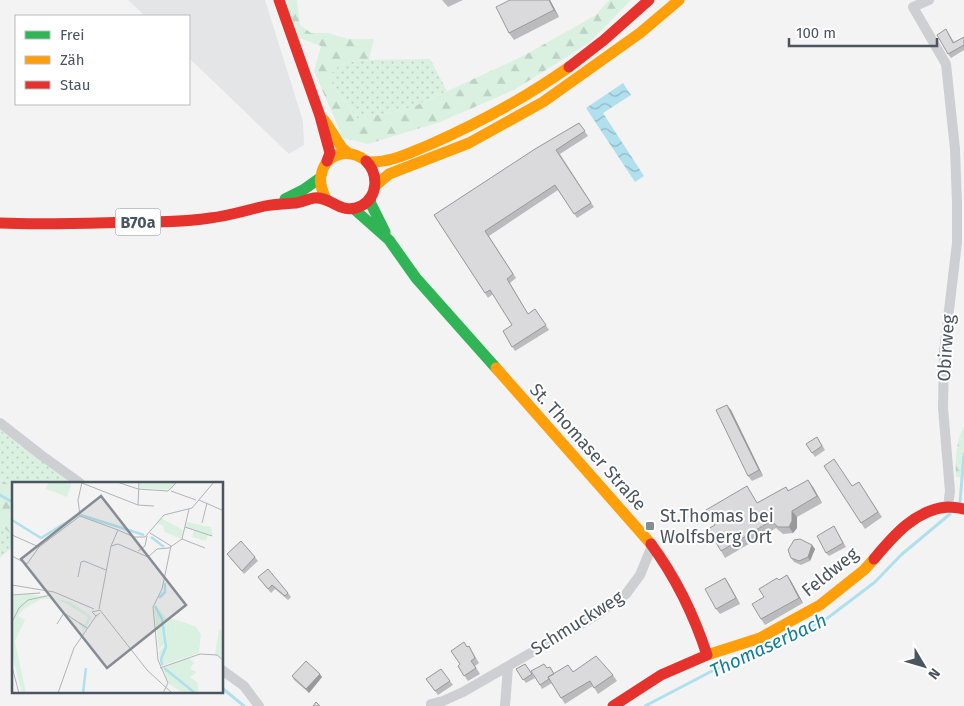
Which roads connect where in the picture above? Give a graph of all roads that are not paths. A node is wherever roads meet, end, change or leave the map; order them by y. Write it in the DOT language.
graph roads {
  1 [pos="279,0"];
  2 [pos="668,0"];
  3 [pos="679,0"];
  4 [pos="929,0"];
  5 [pos="645,2"];
  6 [pos="604,58"];
  7 [pos="320,116"];
  8 [pos="959,146"];
  9 [pos="348,153"];
  10 [pos="327,162"];
  11 [pos="368,162"];
  12 [pos="320,178"];
  13 [pos="375,186"];
  14 [pos="370,198"];
  15 [pos="326,200"];
  16 [pos="275,204"];
  17 [pos="354,209"];
  18 [pos="0,223"];
  19 [pos="388,240"];
  20 [pos="0,423"];
  21 [pos="77,482"];
  22 [pos="948,506"];
  23 [pos="964,509"];
  24 [pos="652,546"];
  25 [pos="707,655"];
  26 [pos="508,667"];
  27 [pos="224,671"];
  28 [pos="260,706"];
  29 [pos="431,706"];
  30 [pos="505,706"];
  31 [pos="613,706"];
  1 -- 7 [label="main road"];
  2 -- 6 [label="main road"];
  3 -- 6 [label="main road"];
  4 -- 8 [label="street, Obirweg"];
  5 -- 11 [label="main road"];
  6 -- 13 [label="main road"];
  7 -- 9 [label="main road"];
  7 -- 10 [label="main road"];
  8 -- 22 [label="street, Obirweg"];
  9 -- 10 [label="main road"];
  9 -- 11 [label="main road"];
  10 -- 12 [label="main road"];
  11 -- 13 [label="main road"];
  12 -- 15 [label="main road"];
  12 -- 16 [label="main road"];
  13 -- 14 [label="main road"];
  14 -- 17 [label="main road"];
  14 -- 19 [label="main road, St. Thomaser Straße"];
  15 -- 16 [label="main road"];
  15 -- 17 [label="main road"];
  16 -- 18 [label="main road, B70a"];
  17 -- 19 [label="main road, St. Thomaser Straße"];
  19 -- 24 [label="main road, St. Thomaser Straße"];
  20 -- 21 [label="street"];
  22 -- 23 [label="main road, Feldweg"];
  22 -- 25 [label="main road, Feldweg"];
  24 -- 25 [label="main road, St. Thomaser Straße"];
  24 -- 26 [label="street, Schmuckweg"];
  25 -- 31 [label="main road"];
  26 -- 29 [label="street, Schmuckweg"];
  26 -- 30 [label="street"];
  27 -- 28 [label="street"];
}
